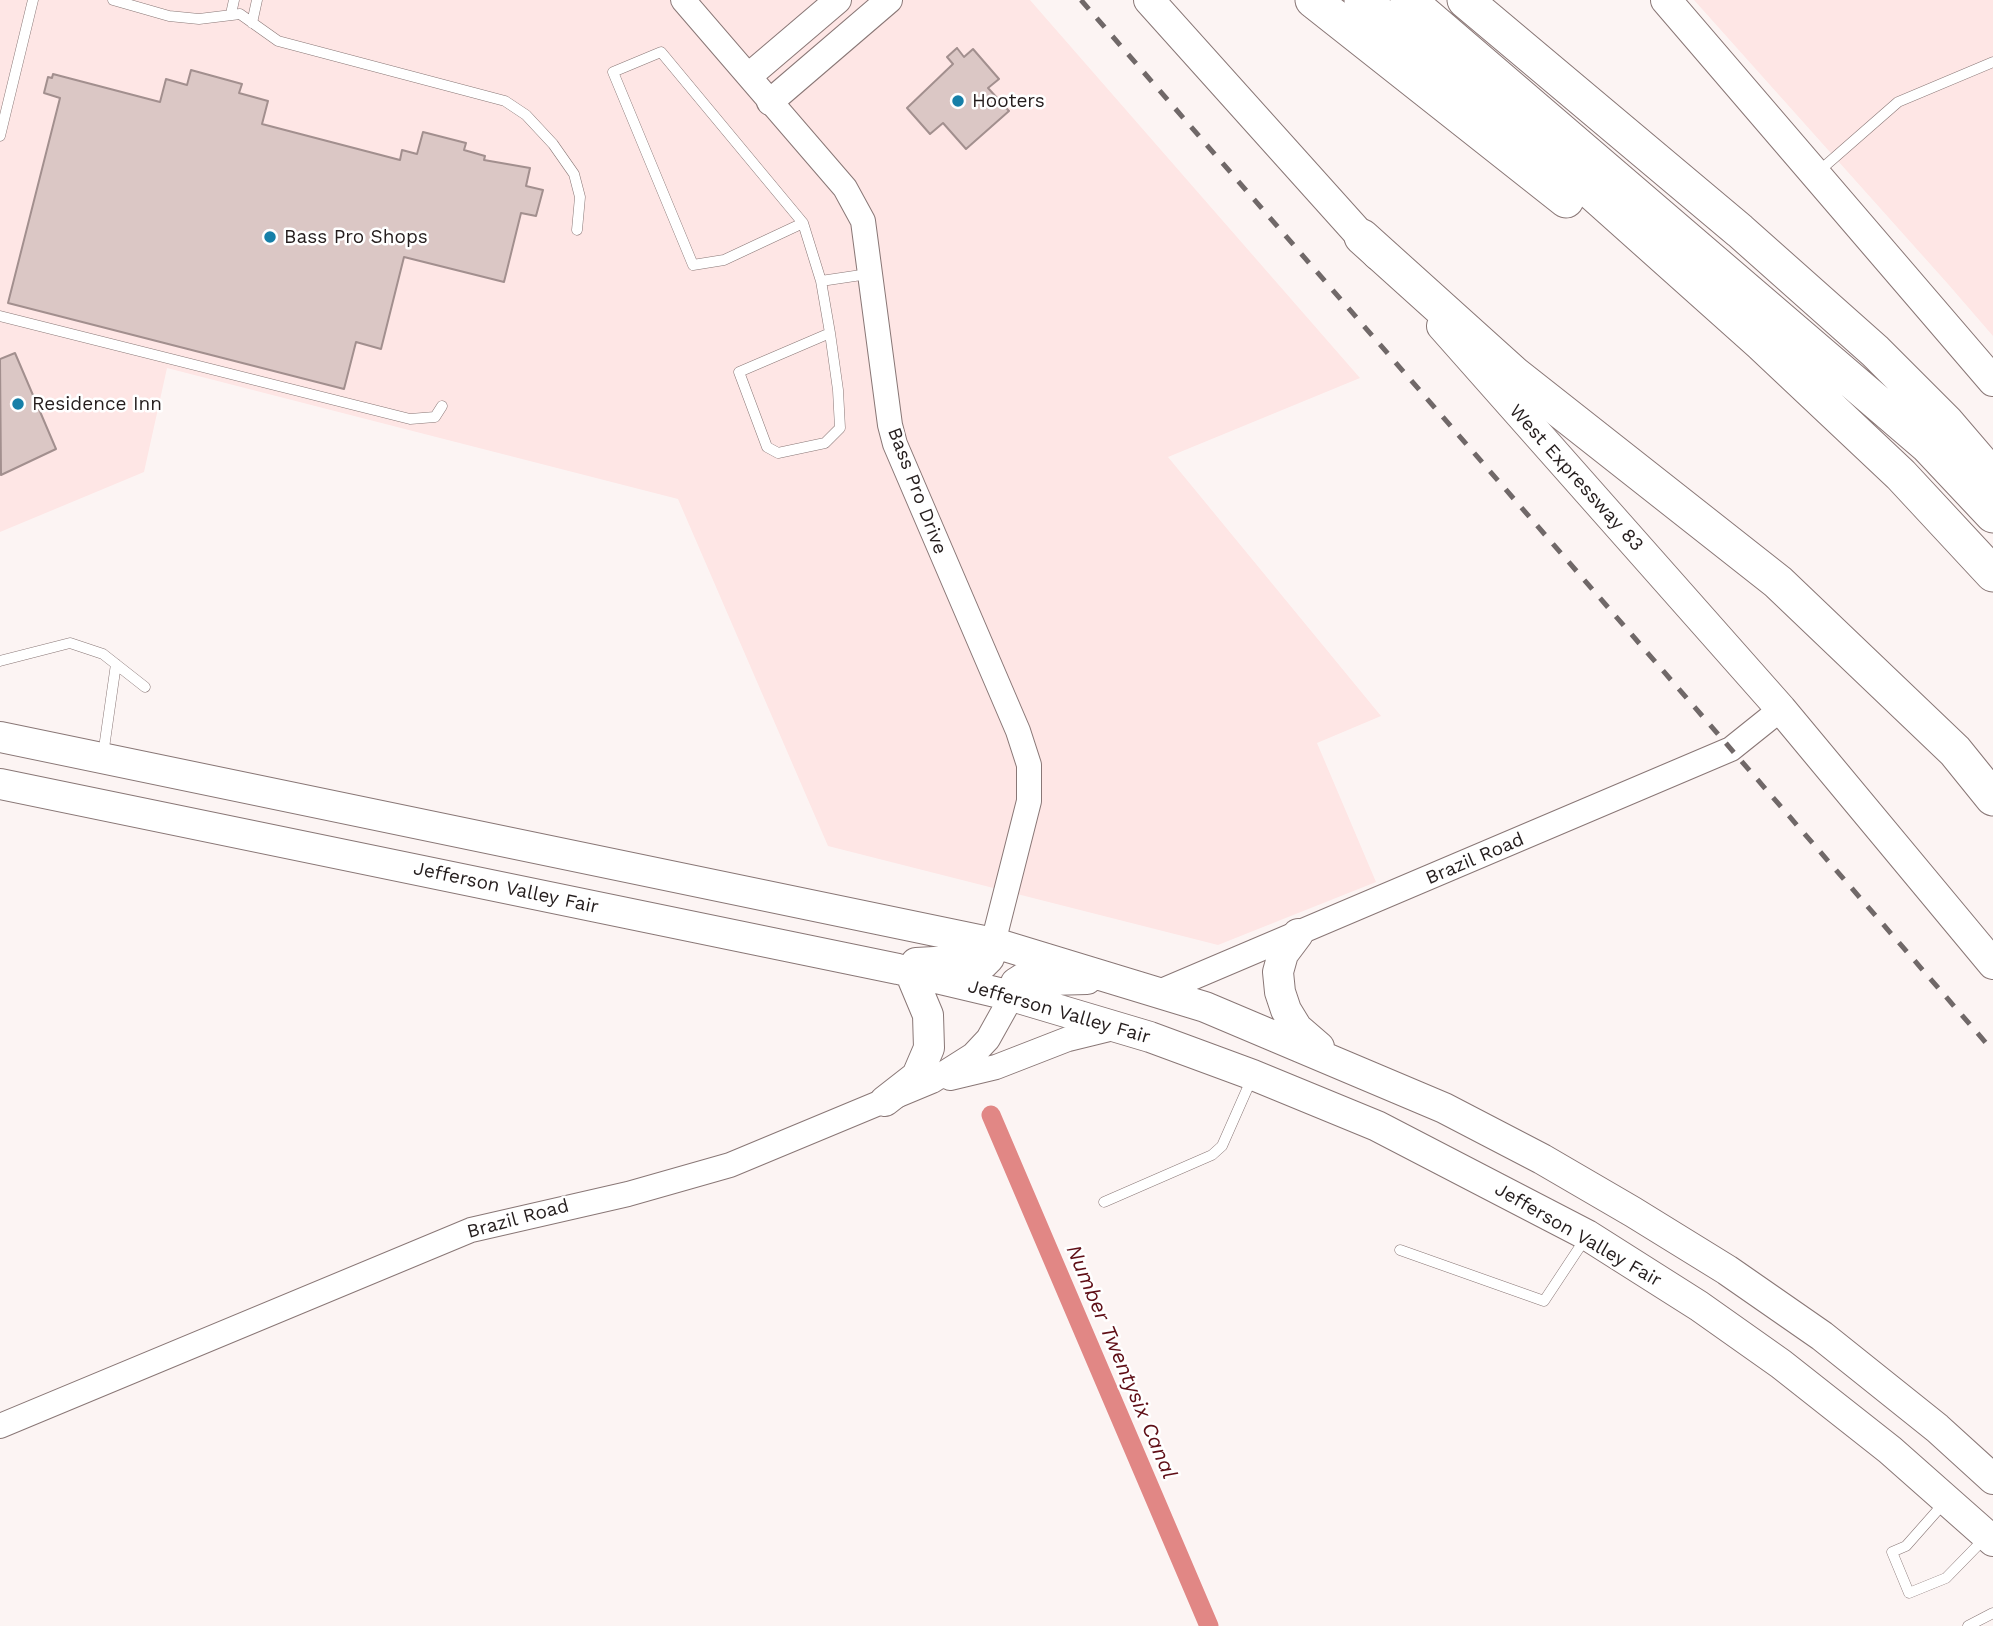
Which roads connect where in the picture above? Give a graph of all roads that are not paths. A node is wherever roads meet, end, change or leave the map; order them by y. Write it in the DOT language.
graph roads {
  1 [pos="33,0"];
  2 [pos="113,0"];
  3 [pos="234,0"];
  4 [pos="257,0"];
  5 [pos="683,0"];
  6 [pos="838,0"];
  7 [pos="889,0"];
  8 [pos="1149,0"];
  9 [pos="1313,0"];
  10 [pos="1362,0"];
  11 [pos="1408,0"];
  12 [pos="1465,0"];
  13 [pos="1666,0"];
  14 [pos="231,14"];
  15 [pos="252,23"];
  16 [pos="1993,62"];
  17 [pos="750,75"];
  18 [pos="771,102"];
  19 [pos="0,136"];
  20 [pos="1815,174"];
  21 [pos="803,223"];
  22 [pos="577,230"];
  23 [pos="1363,237"];
  24 [pos="869,274"];
  25 [pos="821,281"];
  26 [pos="0,316"];
  27 [pos="830,333"];
  28 [pos="1993,381"];
  29 [pos="442,406"];
  30 [pos="1901,475"];
  31 [pos="1993,477"];
  32 [pos="1993,515"];
  33 [pos="1993,574"];
  34 [pos="0,661"];
  35 [pos="117,664"];
  36 [pos="145,687"];
  37 [pos="1780,709"];
  38 [pos="0,737"];
  39 [pos="102,759"];
  40 [pos="0,784"];
  41 [pos="1993,798"];
  42 [pos="1298,934"];
  43 [pos="993,943"];
  44 [pos="1993,964"];
  45 [pos="877,965"];
  46 [pos="909,972"];
  47 [pos="1123,981"];
  48 [pos="1159,992"];
  49 [pos="1012,996"];
  50 [pos="1117,1027"];
  51 [pos="1346,1065"];
  52 [pos="1253,1075"];
  53 [pos="932,1082"];
  54 [pos="885,1101"];
  55 [pos="1104,1202"];
  56 [pos="1587,1235"];
  57 [pos="1400,1250"];
  58 [pos="0,1426"];
  59 [pos="1993,1479"];
  60 [pos="1946,1499"];
  61 [pos="1990,1538"];
  62 [pos="1993,1613"];
  63 [pos="1968,1626"];
  1 -- 19 [label="lane"];
  2 -- 14 [label="lane"];
  3 -- 14 [label="lane"];
  4 -- 15 [label="lane"];
  5 -- 17 [label="street, Bass Pro Drive"];
  6 -- 17 [label="main road"];
  7 -- 18 [label="main road"];
  8 -- 23 [label="main road, West Expressway 83"];
  9 -- 30 [label="highway"];
  10 -- 30 [label="highway"];
  11 -- 32 [label="highway"];
  12 -- 31 [label="highway"];
  13 -- 20 [label="main road"];
  14 -- 15 [label="lane"];
  15 -- 22 [label="lane"];
  16 -- 20 [label="lane"];
  17 -- 18 [label="street, Bass Pro Drive"];
  18 -- 24 [label="street, Bass Pro Drive"];
  20 -- 28 [label="main road"];
  21 -- 21 [label="lane"];
  21 -- 25 [label="lane"];
  23 -- 37 [label="main road, West Expressway 83"];
  23 -- 41 [label="highway"];
  24 -- 25 [label="lane"];
  24 -- 43 [label="street, Bass Pro Drive"];
  25 -- 27 [label="lane"];
  26 -- 29 [label="lane"];
  27 -- 27 [label="lane"];
  30 -- 33 [label="highway"];
  34 -- 35 [label="lane"];
  35 -- 36 [label="lane"];
  35 -- 39 [label="lane"];
  37 -- 42 [label="street, Brazil Road"];
  37 -- 44 [label="main road, West Expressway 83"];
  38 -- 39 [label="main road"];
  39 -- 43 [label="main road"];
  40 -- 45 [label="main road, Jefferson Valley Fair"];
  42 -- 48 [label="street, Brazil Road"];
  42 -- 51 [label="main road"];
  43 -- 45 [label="main road"];
  43 -- 47 [label="main road"];
  45 -- 46 [label="main road, Jefferson Valley Fair"];
  46 -- 49 [label="main road, Jefferson Valley Fair"];
  46 -- 54 [label="main road"];
  47 -- 48 [label="main road"];
  47 -- 49 [label="main road"];
  48 -- 51 [label="main road"];
  49 -- 50 [label="main road, Jefferson Valley Fair"];
  49 -- 53 [label="street, Brazil Road"];
  50 -- 52 [label="main road, Jefferson Valley Fair"];
  50 -- 53 [label="street"];
  51 -- 59 [label="main road"];
  52 -- 55 [label="lane"];
  52 -- 56 [label="main road, Jefferson Valley Fair"];
  53 -- 54 [label="street, Brazil Road"];
  54 -- 58 [label="street, Brazil Road"];
  56 -- 57 [label="lane"];
  56 -- 60 [label="main road, Jefferson Valley Fair"];
  60 -- 61 [label="main road, Jefferson Valley Fair"];
  60 -- 61 [label="lane"];
  62 -- 63 [label="lane"];
}
